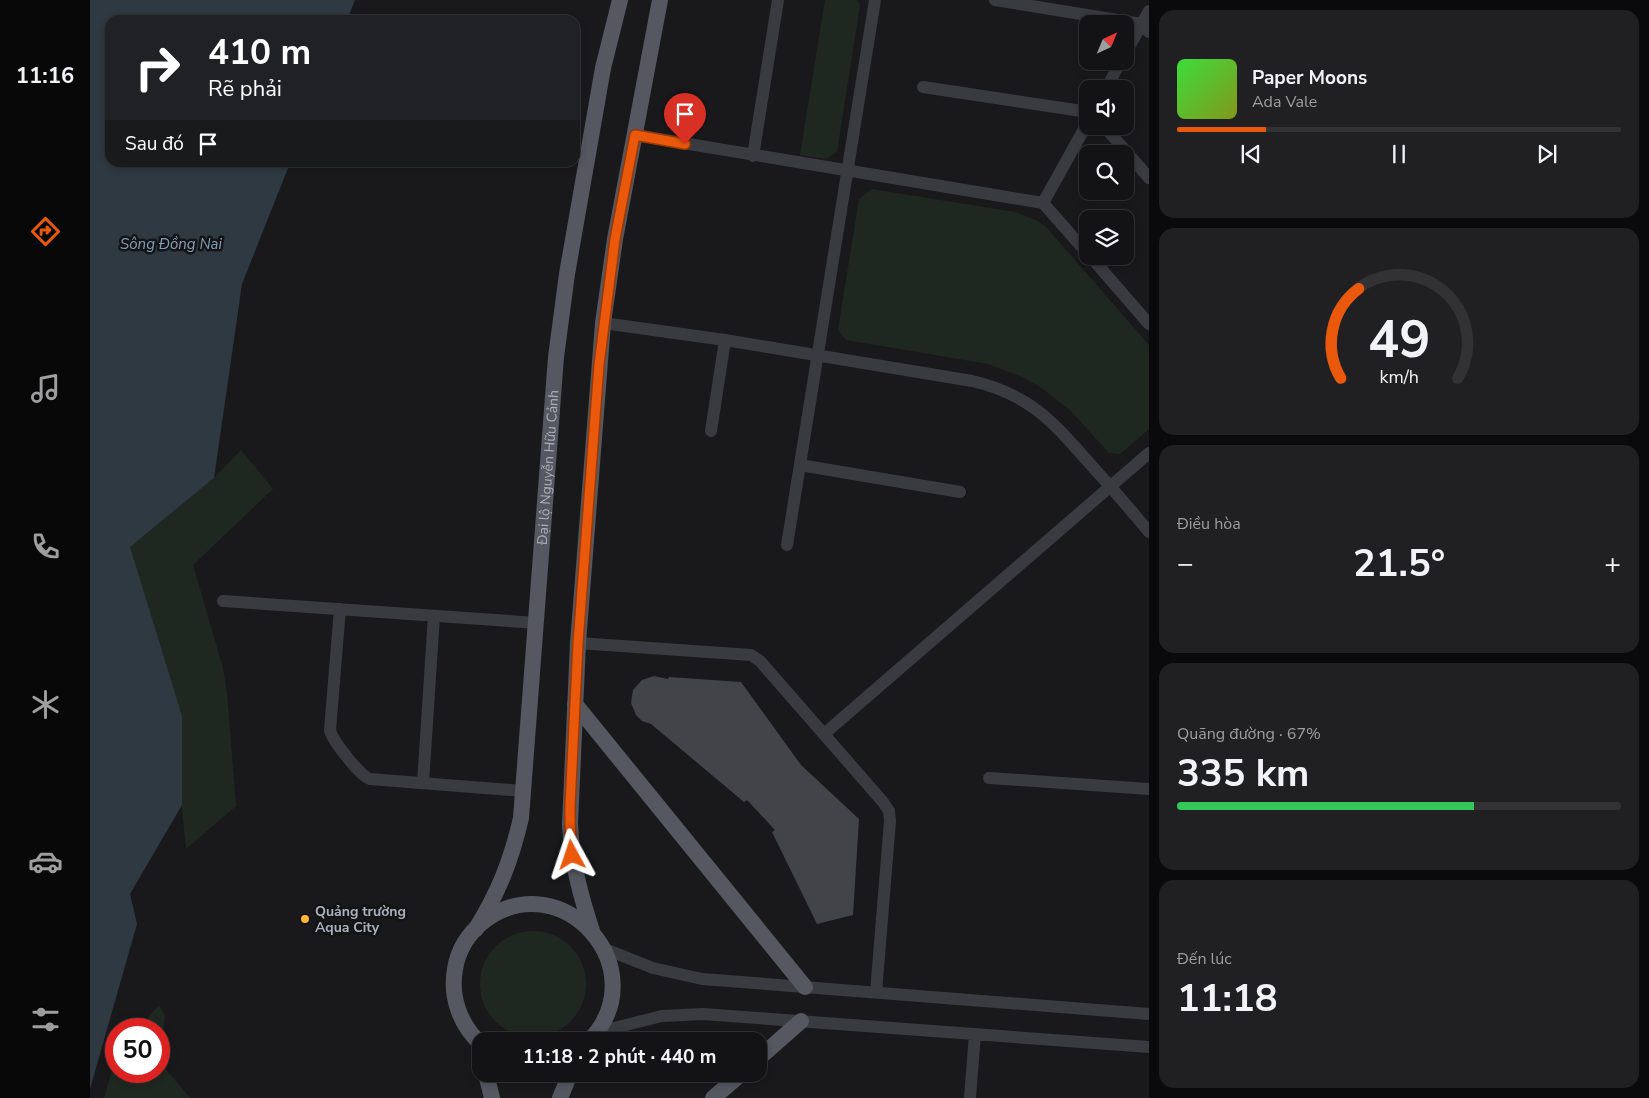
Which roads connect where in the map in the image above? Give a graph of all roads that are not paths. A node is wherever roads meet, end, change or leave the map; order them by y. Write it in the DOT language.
graph roads {
  1 [pos="620,0"];
  2 [pos="660,0"];
  3 [pos="778,0"];
  4 [pos="875,0"];
  5 [pos="994,0"];
  6 [pos="1149,11"];
  7 [pos="1145,28"];
  8 [pos="1134,42"];
  9 [pos="923,87"];
  10 [pos="1079,111"];
  11 [pos="635,135"];
  12 [pos="1081,135"];
  13 [pos="1112,135"];
  14 [pos="753,156"];
  15 [pos="848,170"];
  16 [pos="1149,178"];
  17 [pos="1043,203"];
  18 [pos="1079,244"];
  19 [pos="1098,265"];
  20 [pos="603,322"];
  21 [pos="1149,324"];
  22 [pos="725,340"];
  23 [pos="818,356"];
  24 [pos="711,431"];
  25 [pos="1149,453"];
  26 [pos="800,465"];
  27 [pos="1110,487"];
  28 [pos="960,492"];
  29 [pos="1149,532"];
  30 [pos="787,546"];
  31 [pos="223,601"];
  32 [pos="340,610"];
  33 [pos="434,616"];
  34 [pos="537,623"];
  35 [pos="578,643"];
  36 [pos="575,704"];
  37 [pos="824,734"];
  38 [pos="990,778"];
  39 [pos="423,783"];
  40 [pos="1149,789"];
  41 [pos="524,791"];
  42 [pos="476,929"];
  43 [pos="592,931"];
  44 [pos="605,949"];
  45 [pos="805,987"];
  46 [pos="876,992"];
  47 [pos="1149,1014"];
  48 [pos="802,1021"];
  49 [pos="596,1032"];
  50 [pos="607,1032"];
  51 [pos="472,1034"];
  52 [pos="975,1034"];
  53 [pos="1149,1047"];
  54 [pos="767,1051"];
  55 [pos="488,1082"];
  56 [pos="567,1082"];
  57 [pos="732,1082"];
  58 [pos="492,1098"];
  59 [pos="560,1098"];
  60 [pos="713,1098"];
  61 [pos="970,1098"];
  1 -- 34 [label="main road, Đại lộ Nguyễn Hữu Cảnh"];
  2 -- 11 [label="main road"];
  3 -- 14 [label="street"];
  4 -- 15 [label="street"];
  5 -- 7 [label="street"];
  6 -- 7 [label="street"];
  7 -- 8 [label="street"];
  9 -- 10 [label="street"];
  11 -- 14 [label="street"];
  11 -- 20 [label="main road"];
  12 -- 17 [label="street"];
  13 -- 16 [label="street"];
  14 -- 15 [label="street"];
  15 -- 17 [label="street"];
  15 -- 23 [label="street"];
  17 -- 18 [label="street"];
  19 -- 21 [label="street"];
  20 -- 22 [label="street"];
  20 -- 35 [label="main road"];
  22 -- 23 [label="street"];
  22 -- 24 [label="street"];
  23 -- 26 [label="street"];
  23 -- 27 [label="street"];
  25 -- 27 [label="street"];
  26 -- 28 [label="street"];
  26 -- 30 [label="street"];
  27 -- 29 [label="street"];
  27 -- 37 [label="street"];
  31 -- 32 [label="street"];
  32 -- 33 [label="street"];
  32 -- 39 [label="street"];
  33 -- 34 [label="street"];
  33 -- 39 [label="street"];
  34 -- 41 [label="main road, Đại lộ Nguyễn Hữu Cảnh"];
  35 -- 36 [label="main road"];
  35 -- 37 [label="street"];
  36 -- 43 [label="main road"];
  36 -- 45 [label="main road"];
  37 -- 46 [label="street"];
  38 -- 40 [label="street"];
  39 -- 41 [label="street"];
  41 -- 42 [label="main road, Đại lộ Nguyễn Hữu Cảnh"];
  42 -- 43 [label="main road"];
  42 -- 51 [label="main road, Đại lộ Nguyễn Hữu Cảnh"];
  43 -- 44 [label="main road"];
  44 -- 45 [label="street"];
  44 -- 49 [label="main road"];
  45 -- 46 [label="street"];
  46 -- 47 [label="street"];
  48 -- 50 [label="street"];
  48 -- 52 [label="street"];
  48 -- 54 [label="main road"];
  52 -- 53 [label="street"];
  52 -- 61 [label="street"];
  55 -- 58 [label="main road"];
  56 -- 59 [label="main road"];
  57 -- 60 [label="main road"];
}
